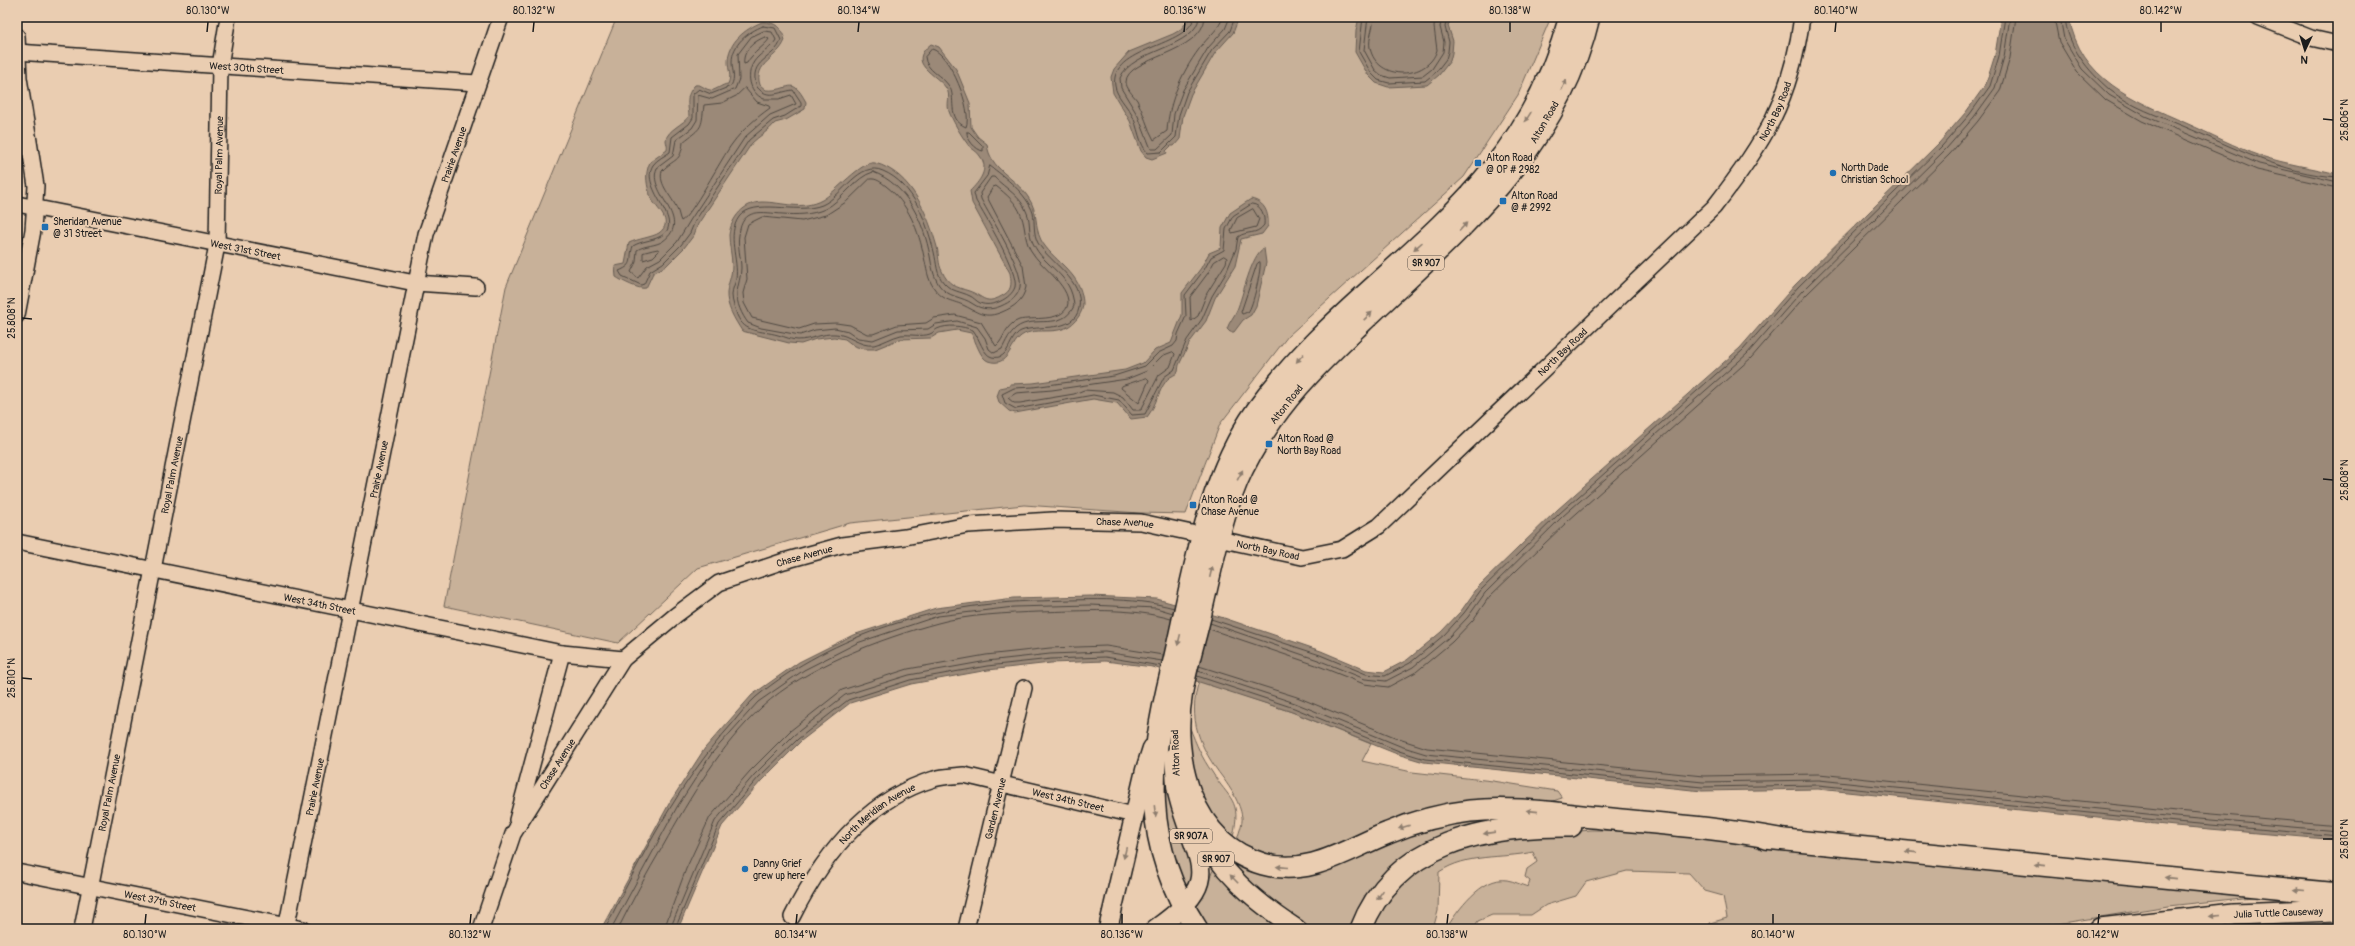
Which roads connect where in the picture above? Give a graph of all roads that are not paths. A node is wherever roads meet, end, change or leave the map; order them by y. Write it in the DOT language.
graph roads {
  1 [pos="228,17"];
  2 [pos="501,17"];
  3 [pos="1570,17"];
  4 [pos="1589,17"];
  5 [pos="1802,17"];
  6 [pos="2258,17"];
  7 [pos="17,36"];
  8 [pos="2338,44"];
  9 [pos="17,52"];
  10 [pos="220,66"];
  11 [pos="477,83"];
  12 [pos="17,204"];
  13 [pos="35,208"];
  14 [pos="217,246"];
  15 [pos="415,283"];
  16 [pos="476,287"];
  17 [pos="17,315"];
  18 [pos="1211,536"];
  19 [pos="17,542"];
  20 [pos="153,569"];
  21 [pos="351,609"];
  22 [pos="562,652"];
  23 [pos="623,660"];
  24 [pos="1024,688"];
  25 [pos="1174,693"];
  26 [pos="1158,730"];
  27 [pos="1175,761"];
  28 [pos="1002,783"];
  29 [pos="1134,815"];
  30 [pos="514,834"];
  31 [pos="1779,839"];
  32 [pos="17,872"];
  33 [pos="91,886"];
  34 [pos="2338,894"];
  35 [pos="1184,907"];
  36 [pos="2338,910"];
  37 [pos="792,917"];
  38 [pos="286,927"];
  39 [pos="82,929"];
  40 [pos="303,929"];
  41 [pos="481,929"];
  42 [pos="966,929"];
  43 [pos="1108,929"];
  44 [pos="1155,929"];
  45 [pos="1197,929"];
  46 [pos="1297,929"];
  47 [pos="1361,929"];
  48 [pos="2100,929"];
  1 -- 10 [label="street, Royal Palm Avenue"];
  2 -- 11 [label="street, Prairie Avenue"];
  3 -- 18 [label="highway, Alton Road / SR 907, one-way"];
  18 -- 4 [label="highway, Alton Road / SR 907, one-way"];
  5 -- 18 [label="street, North Bay Road"];
  6 -- 8 [label="street"];
  7 -- 9 [label="street"];
  9 -- 10 [label="street, West 30th Street"];
  9 -- 13 [label="street"];
  10 -- 11 [label="street, West 30th Street"];
  10 -- 14 [label="street, Royal Palm Avenue"];
  11 -- 15 [label="street, Prairie Avenue"];
  12 -- 13 [label="street, West 31st Street"];
  13 -- 14 [label="street, West 31st Street"];
  13 -- 17 [label="street"];
  14 -- 15 [label="street, West 31st Street"];
  14 -- 20 [label="street, Royal Palm Avenue"];
  15 -- 16 [label="street, West 31st Street"];
  15 -- 21 [label="street, Prairie Avenue"];
  18 -- 23 [label="street, Chase Avenue"];
  18 -- 25 [label="highway, Alton Road / SR 907"];
  19 -- 20 [label="street, West 34th Street"];
  20 -- 21 [label="street, West 34th Street"];
  20 -- 33 [label="street, Royal Palm Avenue"];
  21 -- 22 [label="street, West 34th Street"];
  21 -- 38 [label="street, Prairie Avenue"];
  22 -- 23 [label="street, West 34th Street"];
  22 -- 30 [label="street, Chase Avenue"];
  23 -- 30 [label="street, Chase Avenue"];
  24 -- 28 [label="street, Garden Avenue"];
  25 -- 26 [label="highway, Alton Road / SR 907"];
  25 -- 27 [label="main road, Alton Road / SR 907"];
  31 -- 25 [label="highway, one-way"];
  26 -- 29 [label="main road, Alton Road"];
  26 -- 35 [label="highway, SR 907, one-way"];
  27 -- 35 [label="main road, Alton Road / SR 907A"];
  46 -- 27 [label="main road, SR 907, one-way"];
  28 -- 29 [label="street, West 34th Street"];
  28 -- 37 [label="street, North Meridian Avenue"];
  28 -- 42 [label="street, Garden Avenue"];
  29 -- 43 [label="main road, Alton Road, one-way"];
  30 -- 41 [label="street, Chase Avenue"];
  34 -- 31 [label="highway, one-way"];
  31 -- 47 [label="highway, one-way"];
  32 -- 33 [label="street, West 37th Street"];
  33 -- 38 [label="street, West 37th Street"];
  33 -- 39 [label="street, Royal Palm Avenue"];
  35 -- 44 [label="main road, Alton Road / SR 907A"];
  35 -- 45 [label="highway, SR 907"];
  36 -- 48 [label="highway, Julia Tuttle Causeway, one-way"];
  38 -- 40 [label="street, West 37th Street"];
}
